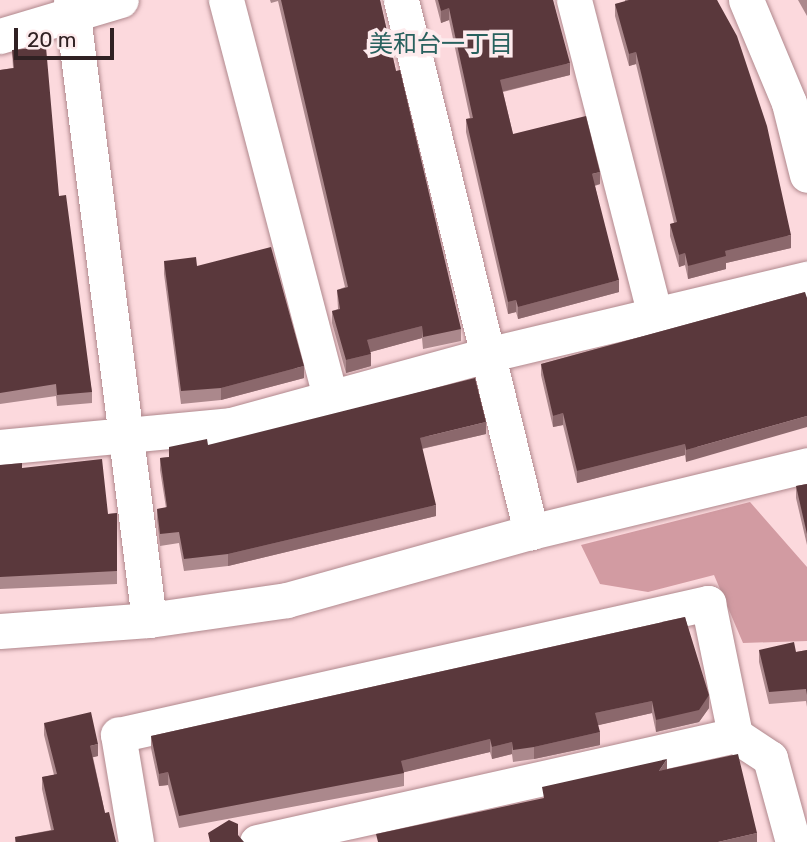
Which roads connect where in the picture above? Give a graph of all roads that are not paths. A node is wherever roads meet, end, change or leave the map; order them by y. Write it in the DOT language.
graph roads {
  1 [pos="121,0"];
  2 [pos="226,0"];
  3 [pos="401,0"];
  4 [pos="573,0"];
  5 [pos="746,0"];
  6 [pos="72,7"];
  7 [pos="0,36"];
  8 [pos="807,175"];
  9 [pos="807,279"];
  10 [pos="655,316"];
  11 [pos="491,354"];
  12 [pos="331,400"];
  13 [pos="129,436"];
  14 [pos="0,447"];
  15 [pos="807,466"];
  16 [pos="531,532"];
  17 [pos="149,621"];
  18 [pos="0,631"];
  19 [pos="735,735"];
  20 [pos="299,837"];
  21 [pos="136,842"];
  22 [pos="257,842"];
  23 [pos="793,842"];
  1 -- 6 [label="street"];
  2 -- 12 [label="street"];
  3 -- 11 [label="street"];
  4 -- 10 [label="street"];
  5 -- 8 [label="street"];
  6 -- 7 [label="street"];
  6 -- 13 [label="street"];
  9 -- 10 [label="street"];
  10 -- 11 [label="street"];
  11 -- 12 [label="street"];
  11 -- 16 [label="street"];
  12 -- 13 [label="street"];
  13 -- 14 [label="street"];
  13 -- 17 [label="street"];
  15 -- 16 [label="street"];
  16 -- 17 [label="street"];
  17 -- 18 [label="street"];
  19 -- 20 [label="street"];
  19 -- 21 [label="street"];
  19 -- 23 [label="street"];
  20 -- 22 [label="street"];
}
